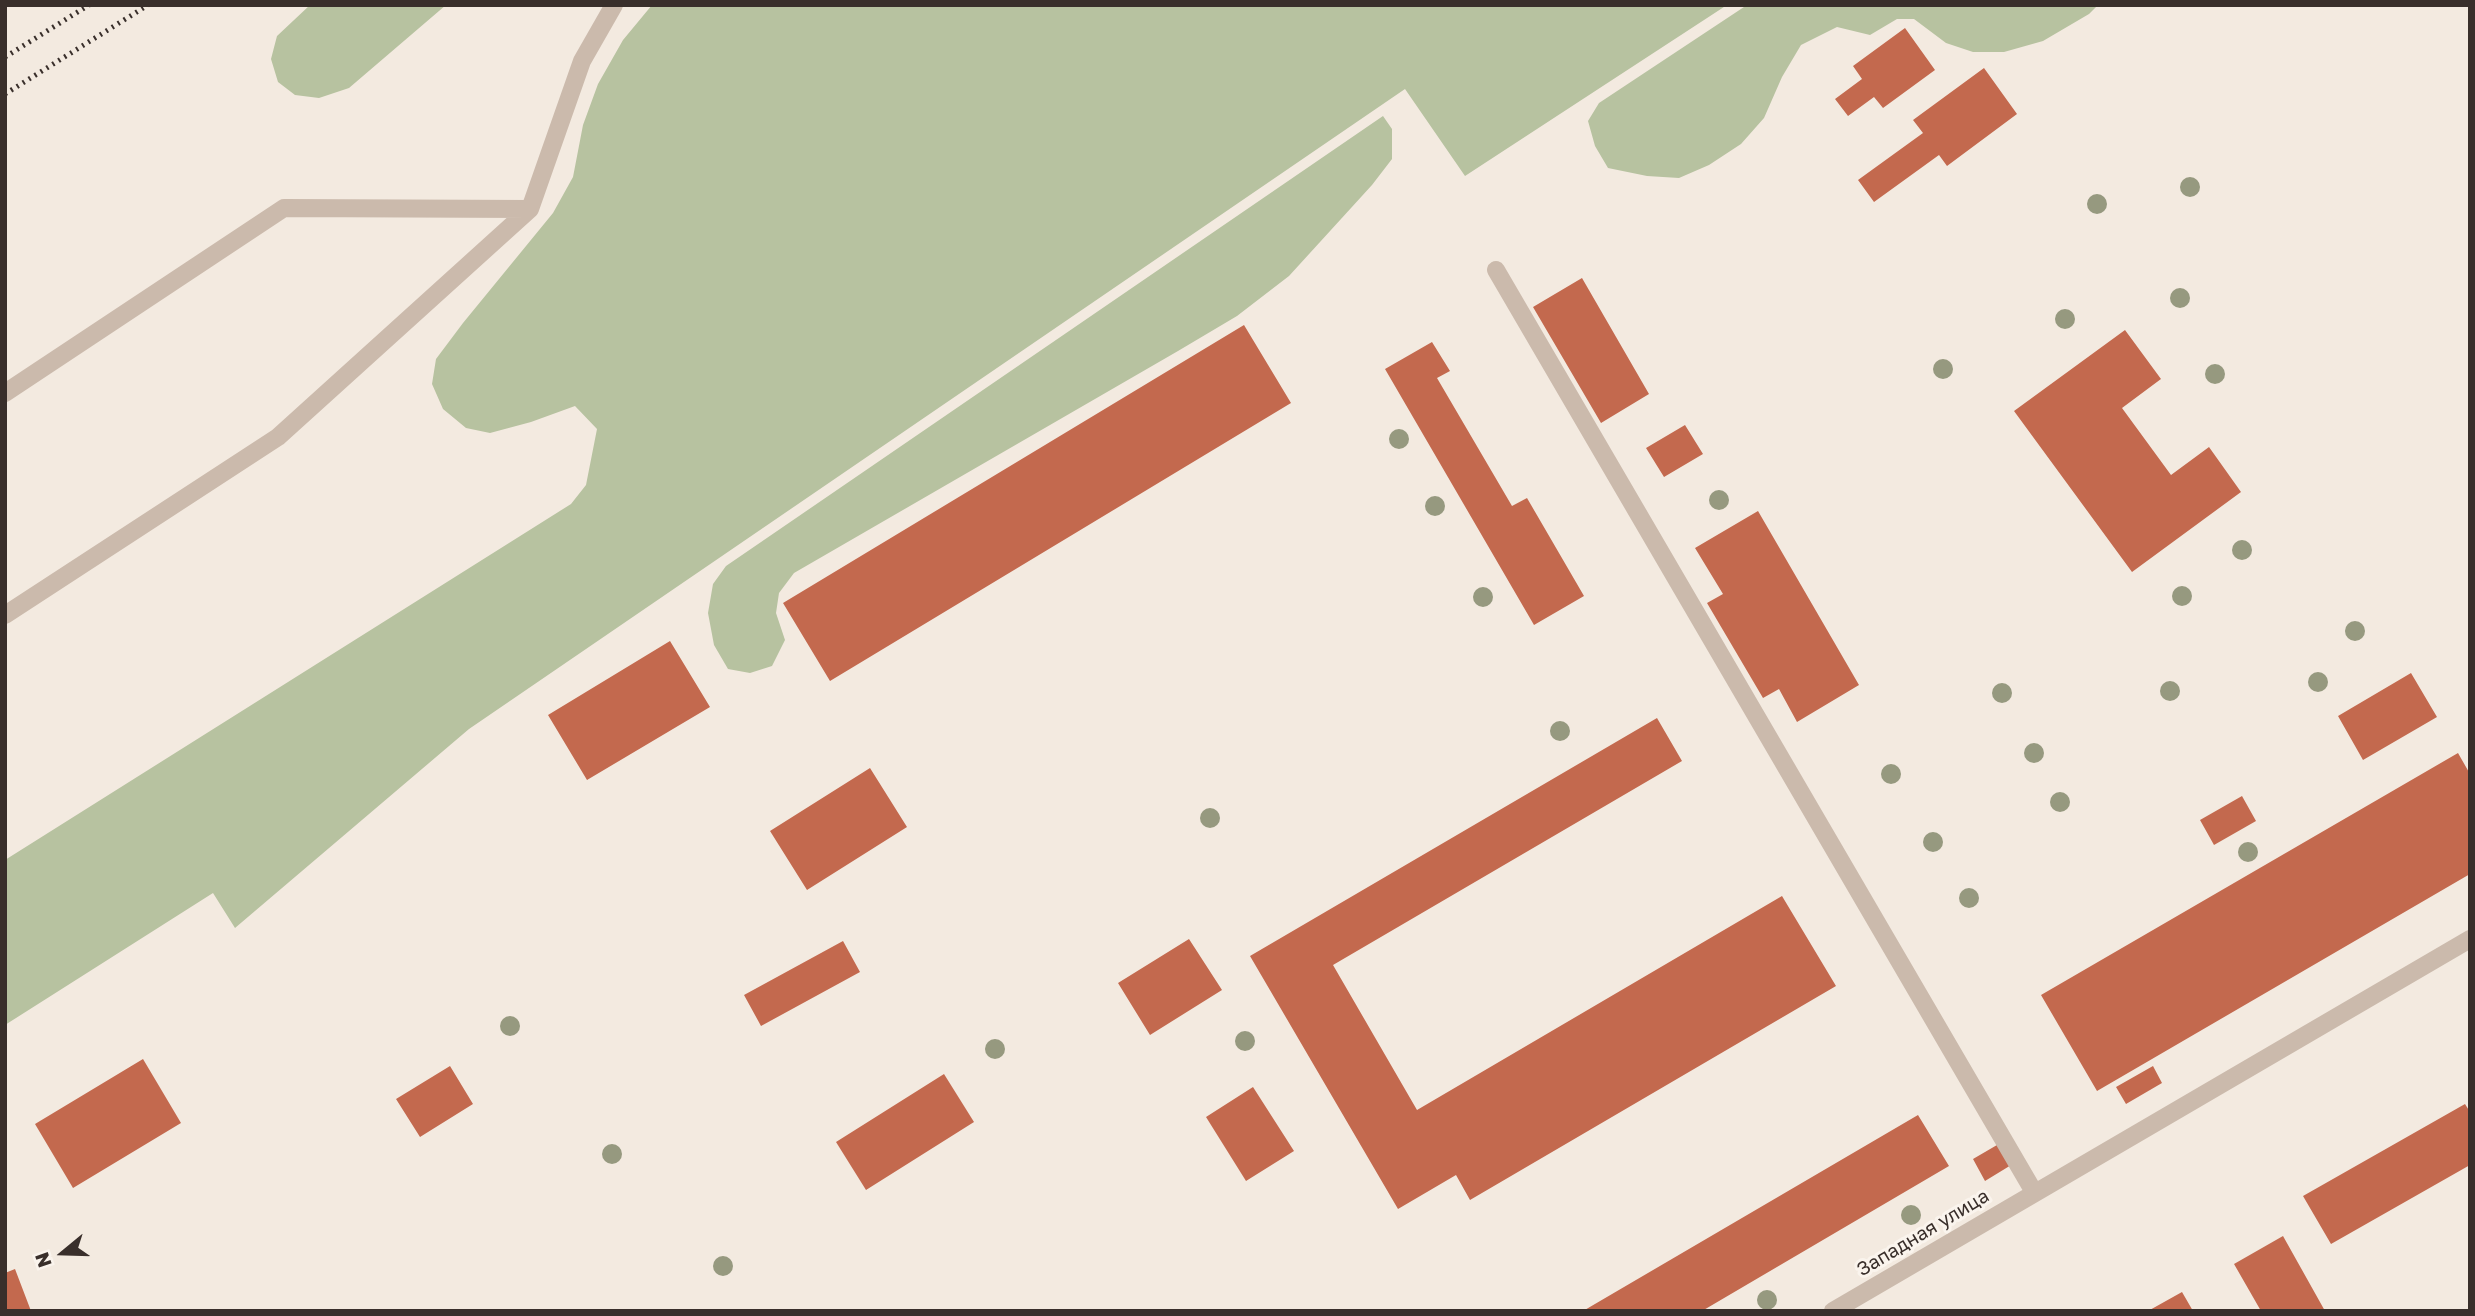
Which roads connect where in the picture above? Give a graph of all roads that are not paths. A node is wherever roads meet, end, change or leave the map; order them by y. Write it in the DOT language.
graph roads {
  1 [pos="614,5"];
  2 [pos="530,209"];
  3 [pos="1496,270"];
  4 [pos="5,393"];
  5 [pos="5,615"];
  6 [pos="2470,939"];
  7 [pos="2034,1192"];
  8 [pos="1838,1309"];
  1 -- 2 [label="street"];
  2 -- 4 [label="street"];
  2 -- 5 [label="street"];
  3 -- 7 [label="street"];
  6 -- 7 [label="street, Западная улица"];
  7 -- 8 [label="street, Западная улица"];
}
